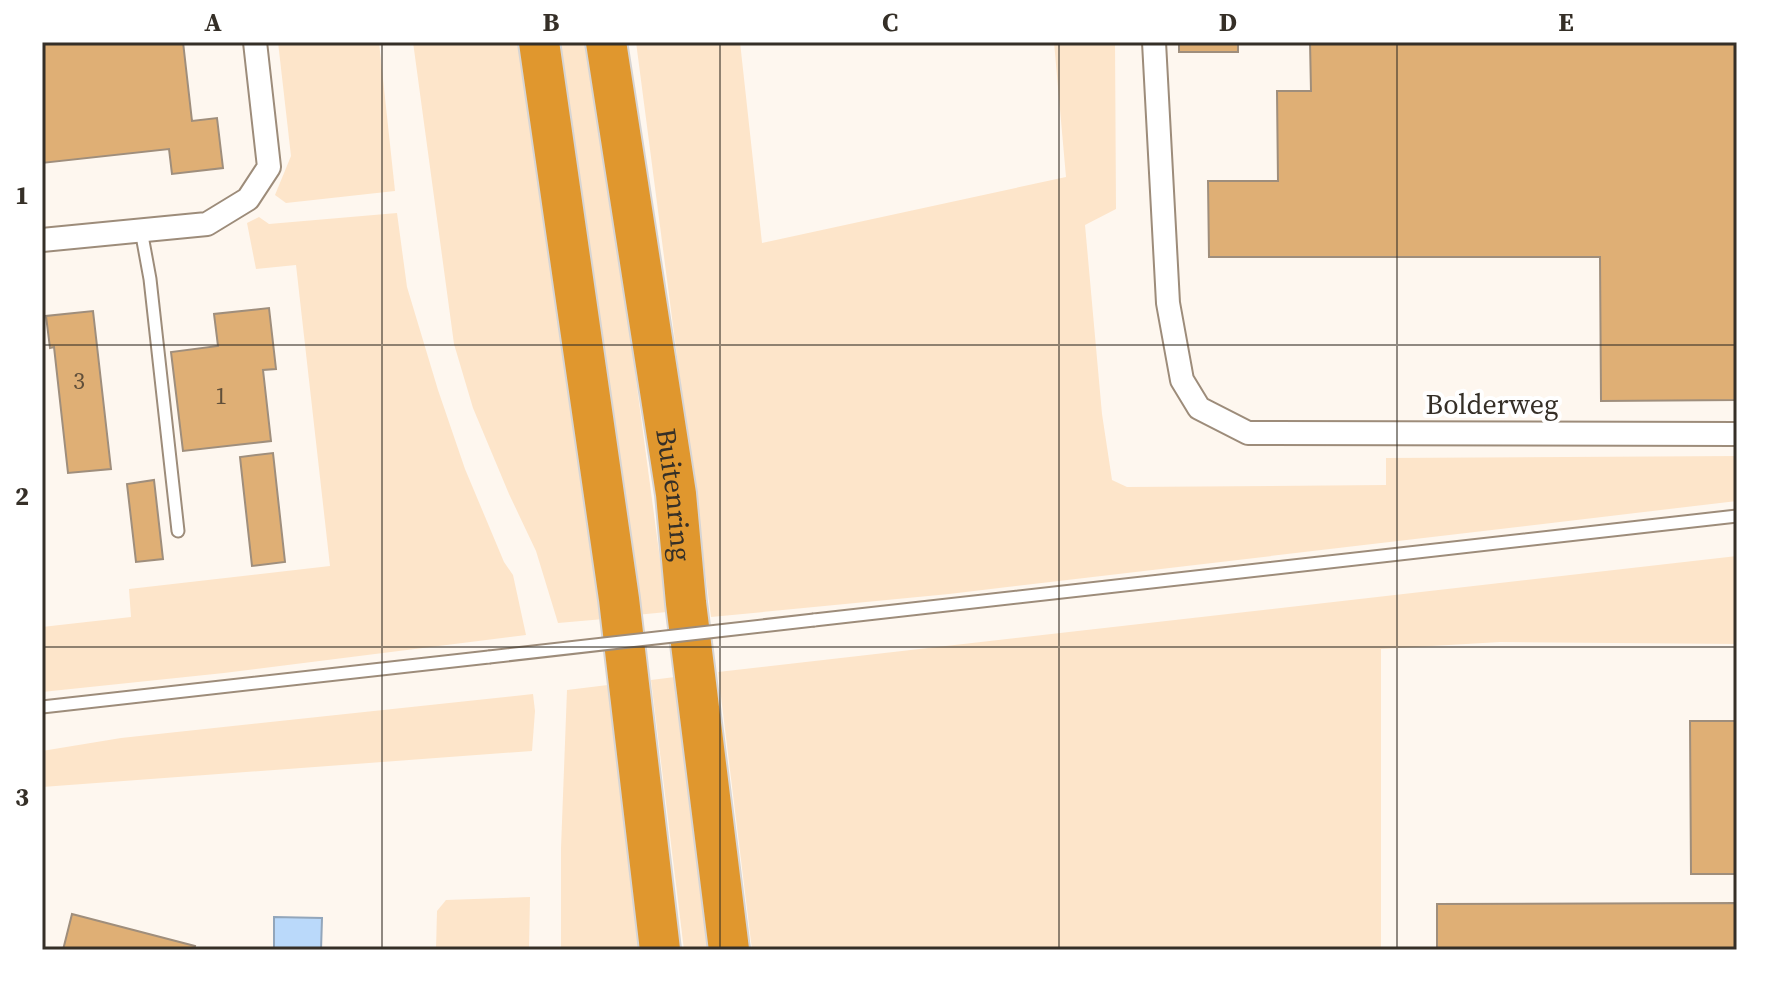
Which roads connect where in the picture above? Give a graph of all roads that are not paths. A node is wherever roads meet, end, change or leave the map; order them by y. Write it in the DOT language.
graph roads {
  1 [pos="255,42"];
  2 [pos="539,42"];
  3 [pos="606,42"];
  4 [pos="1154,42"];
  5 [pos="141,230"];
  6 [pos="42,240"];
  7 [pos="1737,434"];
  8 [pos="1737,516"];
  9 [pos="178,531"];
  10 [pos="42,707"];
  11 [pos="660,950"];
  12 [pos="729,950"];
  1 -- 5 [label="street"];
  2 -- 11 [label="highway"];
  3 -- 12 [label="highway, Buitenring"];
  4 -- 7 [label="street, Bolderweg"];
  5 -- 6 [label="street"];
  5 -- 9 [label="lane"];
  8 -- 10 [label="lane, bridge"];
}
